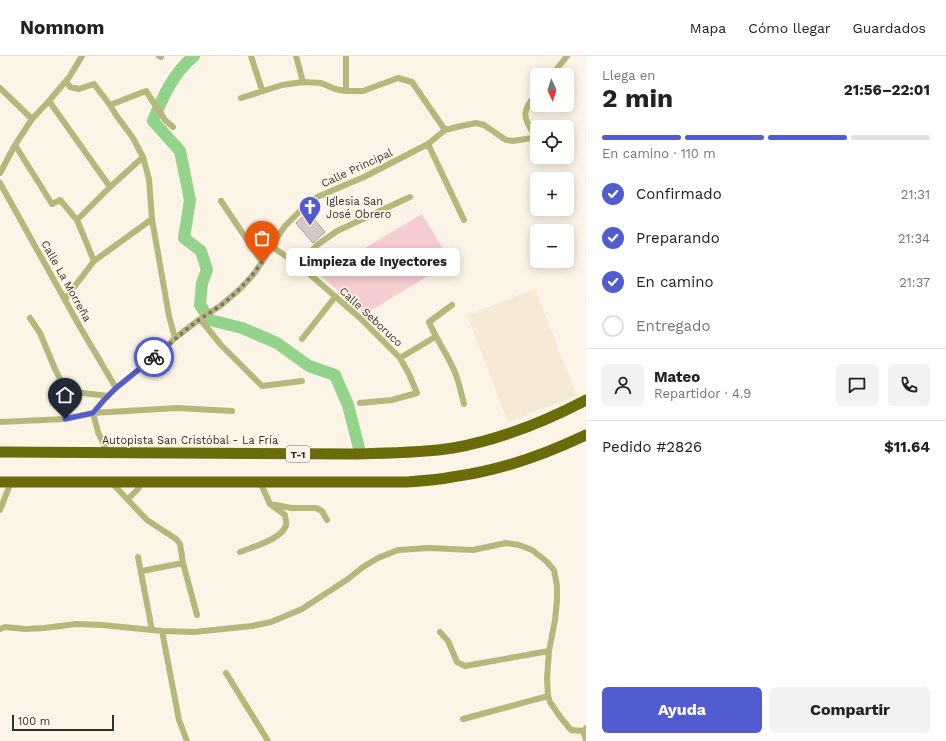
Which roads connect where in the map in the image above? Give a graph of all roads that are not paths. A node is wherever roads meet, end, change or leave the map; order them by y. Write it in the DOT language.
graph roads {
  1 [pos="82,56"];
  2 [pos="250,56"];
  3 [pos="296,56"];
  4 [pos="346,56"];
  5 [pos="567,56"];
  6 [pos="558,68"];
  7 [pos="66,80"];
  8 [pos="303,82"];
  9 [pos="0,88"];
  10 [pos="262,90"];
  11 [pos="346,91"];
  12 [pos="241,98"];
  13 [pos="49,101"];
  14 [pos="530,103"];
  15 [pos="110,105"];
  16 [pos="32,119"];
  17 [pos="173,127"];
  18 [pos="445,130"];
  19 [pos="428,144"];
  20 [pos="15,145"];
  21 [pos="143,158"];
  22 [pos="0,173"];
  23 [pos="0,183"];
  24 [pos="110,187"];
  25 [pos="410,197"];
  26 [pos="221,200"];
  27 [pos="152,219"];
  28 [pos="77,220"];
  29 [pos="464,220"];
  30 [pos="271,246"];
  31 [pos="94,261"];
  32 [pos="262,262"];
  33 [pos="298,264"];
  34 [pos="335,297"];
  35 [pos="65,299"];
  36 [pos="452,304"];
  37 [pos="30,318"];
  38 [pos="200,319"];
  39 [pos="435,337"];
  40 [pos="175,338"];
  41 [pos="302,339"];
  42 [pos="400,358"];
  43 [pos="302,381"];
  44 [pos="116,388"];
  45 [pos="108,396"];
  46 [pos="586,400"];
  47 [pos="360,404"];
  48 [pos="464,404"];
  49 [pos="232,410"];
  50 [pos="93,413"];
  51 [pos="0,422"];
  52 [pos="586,435"];
  53 [pos="0,452"];
  54 [pos="107,452"];
  55 [pos="5,482"];
  56 [pos="111,482"];
  57 [pos="141,482"];
  58 [pos="260,482"];
  59 [pos="128,499"];
  60 [pos="270,504"];
  61 [pos="0,510"];
  62 [pos="328,520"];
  63 [pos="240,552"];
  64 [pos="138,557"];
  65 [pos="183,563"];
  66 [pos="142,571"];
  67 [pos="196,615"];
  68 [pos="0,628"];
  69 [pos="152,630"];
  70 [pos="162,631"];
  71 [pos="440,632"];
  72 [pos="549,651"];
  73 [pos="226,673"];
  74 [pos="548,696"];
  75 [pos="463,719"];
  76 [pos="585,730"];
  77 [pos="586,740"];
  78 [pos="187,741"];
  79 [pos="268,741"];
  1 -- 7 [label="street"];
  2 -- 10 [label="street"];
  3 -- 8 [label="street"];
  4 -- 11 [label="street"];
  5 -- 6 [label="street"];
  7 -- 13 [label="street"];
  7 -- 15 [label="street"];
  8 -- 10 [label="street"];
  8 -- 11 [label="street"];
  9 -- 16 [label="street"];
  10 -- 12 [label="street"];
  11 -- 18 [label="street"];
  13 -- 16 [label="street"];
  13 -- 24 [label="street"];
  14 -- 18 [label="street, Calle Principal"];
  15 -- 17 [label="street"];
  15 -- 21 [label="street"];
  16 -- 20 [label="street"];
  18 -- 19 [label="street, Calle Principal"];
  19 -- 29 [label="street"];
  19 -- 30 [label="street, Calle Principal"];
  20 -- 22 [label="street"];
  20 -- 28 [label="street"];
  21 -- 24 [label="street"];
  21 -- 27 [label="street"];
  23 -- 35 [label="street, Calle La Morreña"];
  24 -- 28 [label="street"];
  25 -- 33 [label="street"];
  26 -- 32 [label="street"];
  27 -- 31 [label="street"];
  27 -- 40 [label="street"];
  28 -- 31 [label="street"];
  30 -- 32 [label="street, Calle Principal"];
  30 -- 33 [label="street, Calle Seboruco"];
  31 -- 35 [label="street"];
  32 -- 38 [label="street, Calle Principal"];
  33 -- 34 [label="street, Calle Seboruco"];
  34 -- 41 [label="street"];
  34 -- 42 [label="street, Calle Seboruco"];
  35 -- 44 [label="street, Calle La Morreña"];
  36 -- 39 [label="street"];
  37 -- 45 [label="street"];
  38 -- 40 [label="street, Calle Principal"];
  38 -- 43 [label="street"];
  39 -- 42 [label="street"];
  39 -- 48 [label="street"];
  40 -- 44 [label="street, Calle Principal"];
  42 -- 47 [label="street, Calle Seboruco"];
  44 -- 45 [label="street, Calle Principal"];
  45 -- 50 [label="street, Calle Principal"];
  46 -- 54 [label="highway, Autopista San Cristóbal - La Fría / T-1"];
  49 -- 50 [label="street"];
  50 -- 51 [label="street"];
  50 -- 54 [label="street"];
  52 -- 58 [label="highway"];
  53 -- 54 [label="highway, Autopista San Cristóbal - La Fría / T-1"];
  55 -- 56 [label="highway"];
  55 -- 61 [label="street"];
  56 -- 57 [label="highway"];
  56 -- 59 [label="street"];
  57 -- 58 [label="highway"];
  57 -- 59 [label="street"];
  58 -- 60 [label="street"];
  59 -- 65 [label="street"];
  60 -- 62 [label="street"];
  60 -- 63 [label="street"];
  64 -- 66 [label="street"];
  65 -- 66 [label="street"];
  65 -- 67 [label="street"];
  66 -- 69 [label="street"];
  68 -- 69 [label="street"];
  69 -- 70 [label="street"];
  70 -- 72 [label="street"];
  70 -- 78 [label="street"];
  71 -- 72 [label="street"];
  72 -- 74 [label="street"];
  73 -- 79 [label="street"];
  74 -- 75 [label="street"];
  74 -- 76 [label="street"];
  76 -- 77 [label="street"];
}
